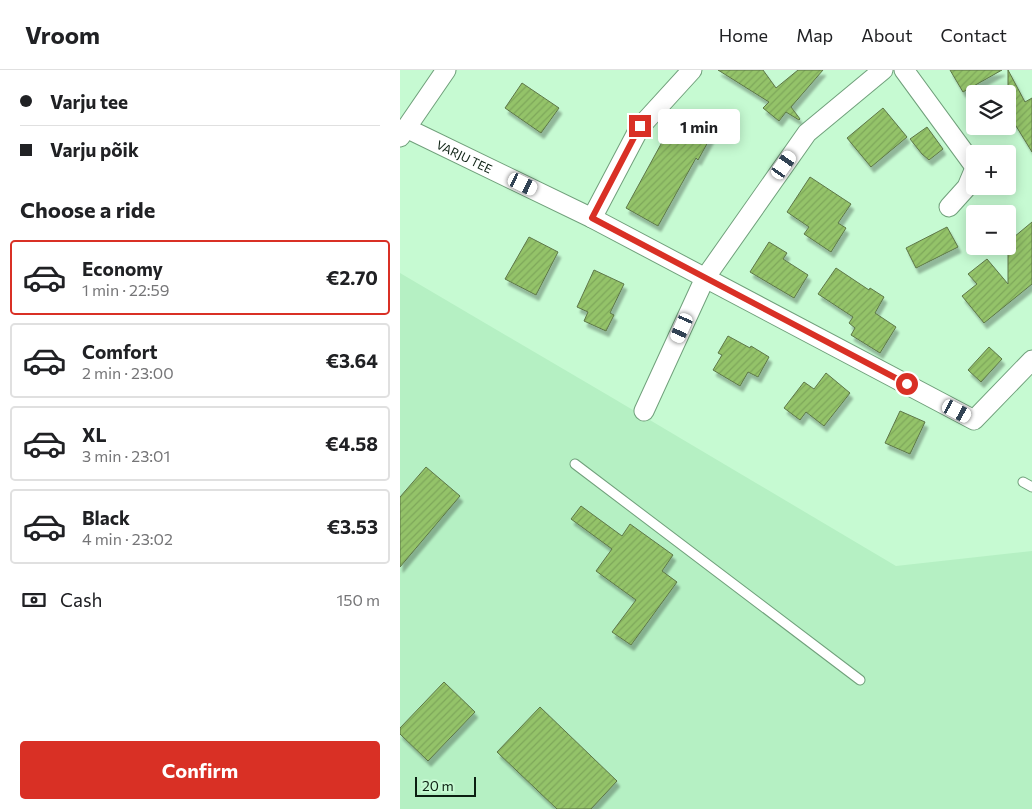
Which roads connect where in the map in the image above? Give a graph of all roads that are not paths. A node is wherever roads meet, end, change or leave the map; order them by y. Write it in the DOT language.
graph roads {
  1 [pos="446,70"];
  2 [pos="692,70"];
  3 [pos="883,70"];
  4 [pos="904,70"];
  5 [pos="403,132"];
  6 [pos="966,156"];
  7 [pos="966,188"];
  8 [pos="949,207"];
  9 [pos="592,218"];
  10 [pos="705,278"];
  11 [pos="1032,360"];
  12 [pos="644,411"];
  13 [pos="575,464"];
  14 [pos="1023,482"];
  15 [pos="1032,487"];
  16 [pos="860,680"];
  1 -- 5 [label="street"];
  2 -- 9 [label="street"];
  3 -- 10 [label="street"];
  4 -- 6 [label="street"];
  5 -- 9 [label="street, VARJU TEE"];
  7 -- 8 [label="street"];
  9 -- 10 [label="street, VARJU TEE"];
  10 -- 11 [label="street, VARJU TEE"];
  10 -- 12 [label="street"];
  13 -- 16 [label="lane"];
  14 -- 15 [label="lane"];
}
